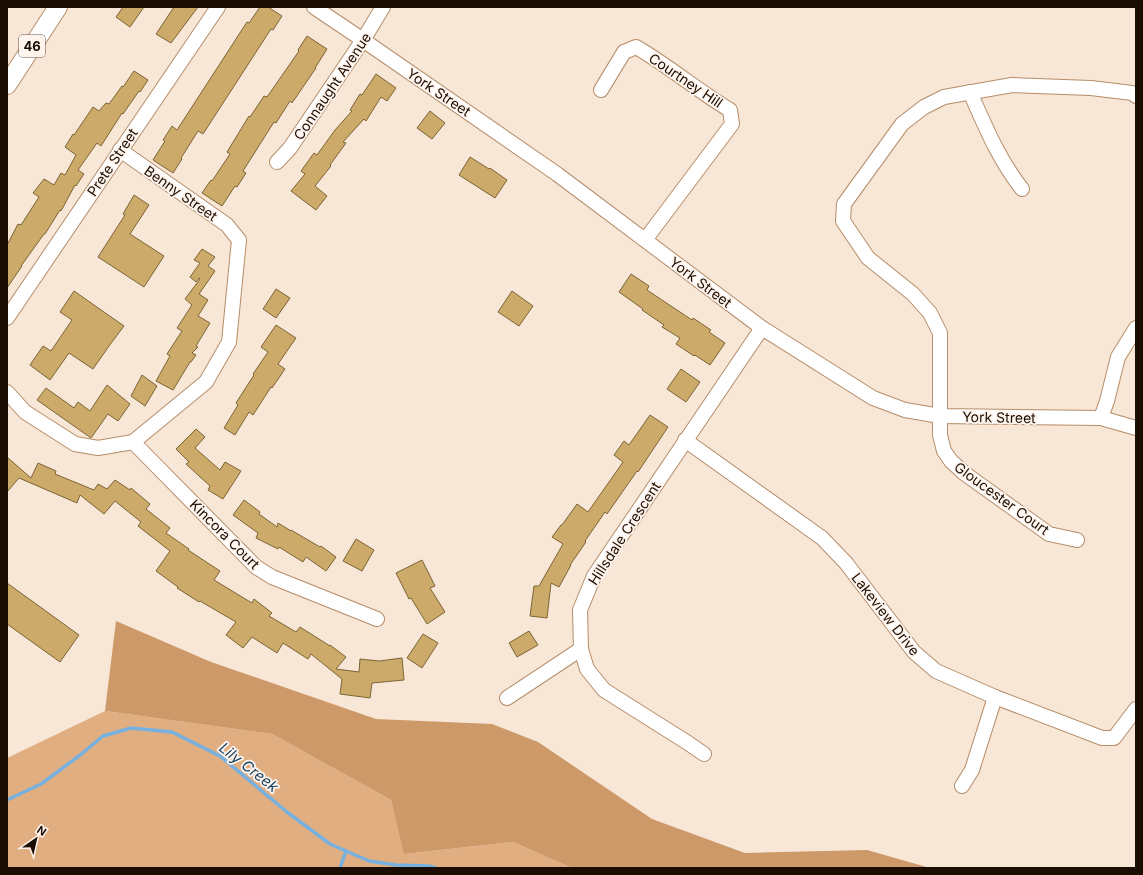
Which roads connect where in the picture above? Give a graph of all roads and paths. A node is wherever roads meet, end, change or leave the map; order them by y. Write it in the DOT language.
graph roads {
  1 [pos="58,7"];
  2 [pos="218,7"];
  3 [pos="314,7"];
  4 [pos="384,7"];
  5 [pos="363,40"];
  6 [pos="7,85"];
  7 [pos="601,90"];
  8 [pos="970,92"];
  9 [pos="1136,96"];
  10 [pos="120,150"];
  11 [pos="277,162"];
  12 [pos="1022,189"];
  13 [pos="645,240"];
  14 [pos="7,318"];
  15 [pos="762,328"];
  16 [pos="1136,328"];
  17 [pos="7,392"];
  18 [pos="940,416"];
  19 [pos="1101,418"];
  20 [pos="1136,428"];
  21 [pos="685,440"];
  22 [pos="134,442"];
  23 [pos="1077,540"];
  24 [pos="377,619"];
  25 [pos="581,649"];
  26 [pos="995,697"];
  27 [pos="507,698"];
  28 [pos="1136,709"];
  29 [pos="704,754"];
  30 [pos="962,786"];
  1 -- 6 [label="main road, 46"];
  2 -- 10 [label="street, Prete Street"];
  3 -- 5 [label="street, York Street"];
  4 -- 5 [label="street, Connaught Avenue"];
  5 -- 11 [label="street, Connaught Avenue"];
  5 -- 13 [label="street, York Street"];
  7 -- 13 [label="street, Courtney Hill"];
  8 -- 9 [label="street, Gloucester Court"];
  8 -- 12 [label="street"];
  8 -- 18 [label="street, Gloucester Court"];
  10 -- 14 [label="street, Prete Street"];
  10 -- 22 [label="street, Benny Street"];
  13 -- 15 [label="street, York Street"];
  15 -- 18 [label="street, York Street"];
  15 -- 21 [label="street, Hillsdale Crescent"];
  16 -- 19 [label="street"];
  17 -- 22 [label="street"];
  18 -- 19 [label="street, York Street"];
  18 -- 23 [label="street, Gloucester Court"];
  19 -- 20 [label="street, York Street"];
  21 -- 25 [label="street, Hillsdale Crescent"];
  21 -- 26 [label="street, Lakeview Drive"];
  22 -- 24 [label="street, Kincora Court"];
  25 -- 27 [label="street"];
  25 -- 29 [label="street, Hillsdale Crescent"];
  26 -- 28 [label="street, Lakeview Drive"];
  26 -- 30 [label="street"];
}
